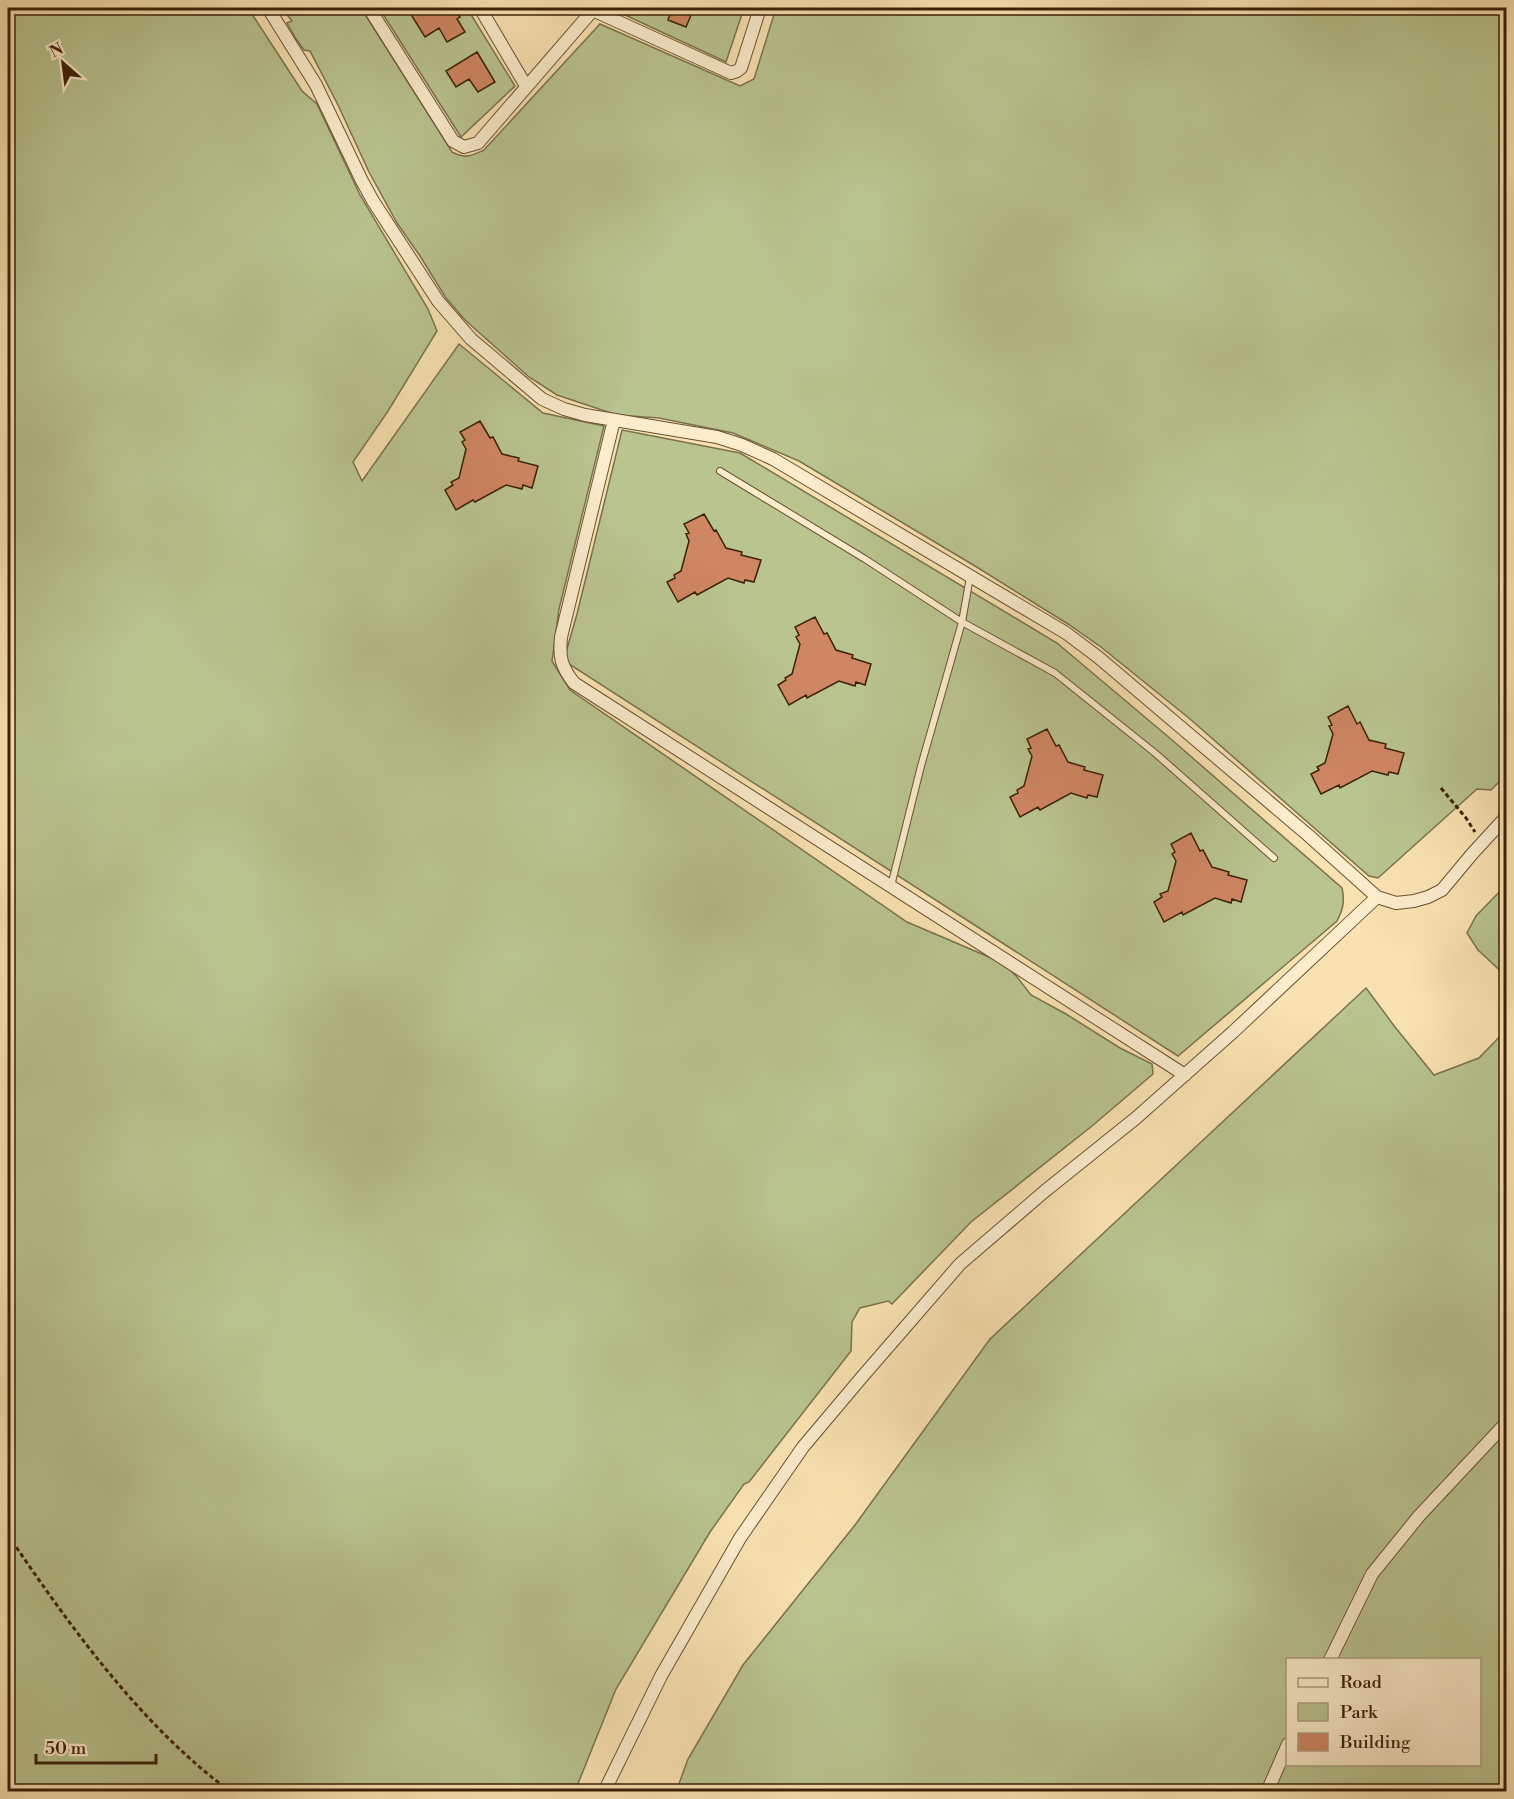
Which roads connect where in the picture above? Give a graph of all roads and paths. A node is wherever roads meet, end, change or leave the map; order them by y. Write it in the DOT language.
graph roads {
  1 [pos="268,8"];
  2 [pos="369,8"];
  3 [pos="480,8"];
  4 [pos="760,8"];
  5 [pos="590,9"];
  6 [pos="526,86"];
  7 [pos="614,420"];
  8 [pos="720,471"];
  9 [pos="970,577"];
  10 [pos="962,622"];
  11 [pos="1441,788"];
  12 [pos="1506,817"];
  13 [pos="1472,854"];
  14 [pos="1274,858"];
  15 [pos="891,886"];
  16 [pos="1377,897"];
  17 [pos="1185,1075"];
  18 [pos="1506,1423"];
  19 [pos="8,1535"];
  20 [pos="1330,1658"];
  21 [pos="1286,1746"];
  22 [pos="231,1791"];
  23 [pos="604,1791"];
  24 [pos="1267,1791"];
  1 -- 7 [label="street"];
  2 -- 6 [label="street"];
  3 -- 6 [label="street"];
  4 -- 5 [label="street"];
  5 -- 6 [label="street"];
  7 -- 9 [label="street"];
  7 -- 15 [label="street"];
  8 -- 10 [label="lane"];
  9 -- 10 [label="lane"];
  9 -- 16 [label="street"];
  10 -- 14 [label="lane"];
  10 -- 15 [label="lane"];
  11 -- 13 [label="path"];
  12 -- 13 [label="street"];
  13 -- 16 [label="street"];
  15 -- 17 [label="street"];
  16 -- 17 [label="street"];
  17 -- 23 [label="street"];
  18 -- 20 [label="street"];
  19 -- 22 [label="path"];
  21 -- 24 [label="street"];
}
